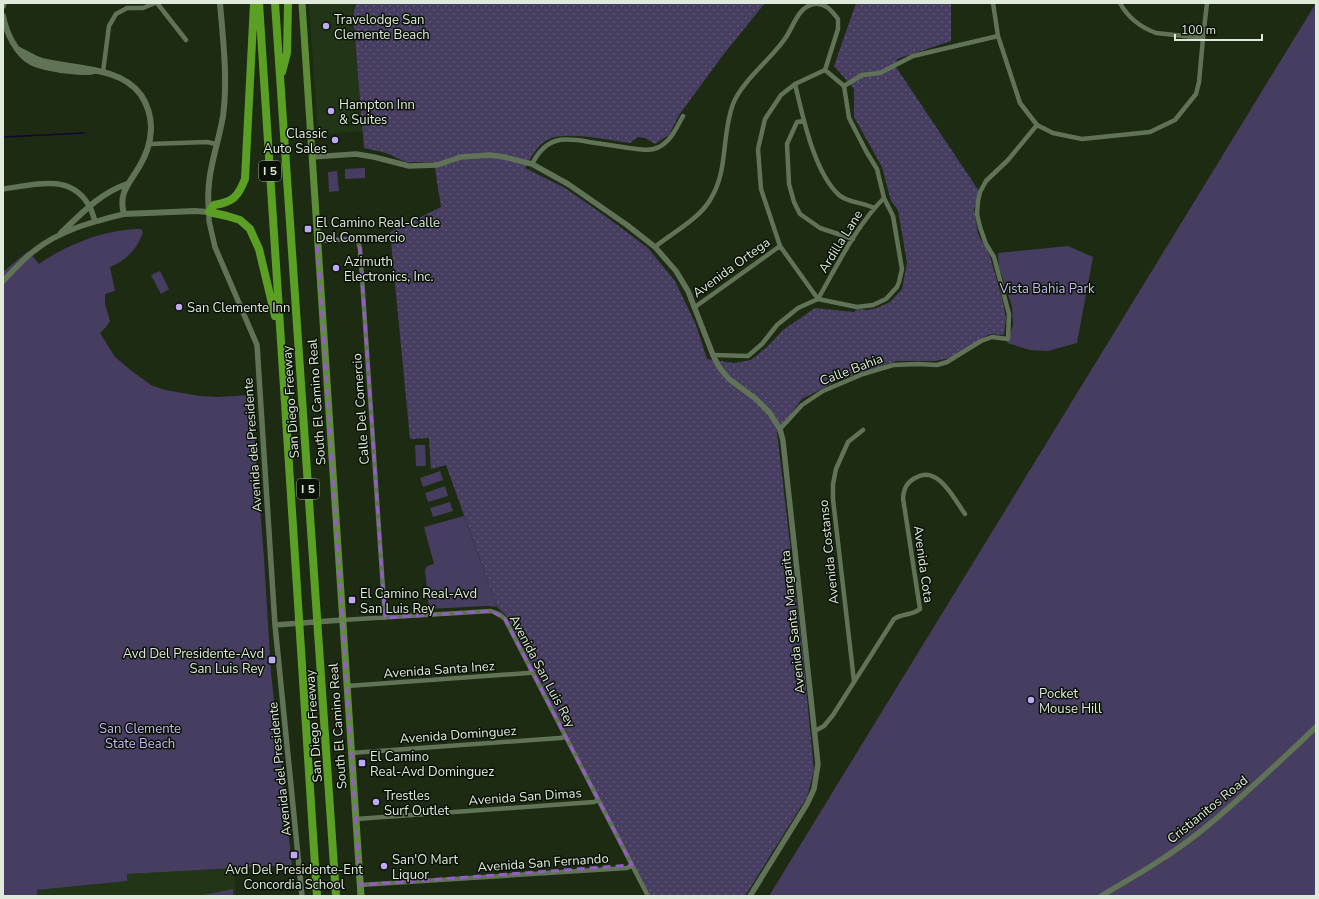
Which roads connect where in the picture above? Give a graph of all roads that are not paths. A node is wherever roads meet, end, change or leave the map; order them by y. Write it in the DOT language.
graph roads {
  1 [pos="4,3"];
  2 [pos="156,3"];
  3 [pos="220,3"];
  4 [pos="254,3"];
  5 [pos="259,3"];
  6 [pos="275,3"];
  7 [pos="288,3"];
  8 [pos="302,3"];
  9 [pos="993,3"];
  10 [pos="1120,3"];
  11 [pos="1207,3"];
  12 [pos="3,6"];
  13 [pos="3,16"];
  14 [pos="4,27"];
  15 [pos="998,36"];
  16 [pos="1203,38"];
  17 [pos="186,40"];
  18 [pos="825,70"];
  19 [pos="103,72"];
  20 [pos="280,81"];
  21 [pos="795,84"];
  22 [pos="844,86"];
  23 [pos="683,116"];
  24 [pos="804,122"];
  25 [pos="1037,125"];
  26 [pos="150,144"];
  27 [pos="216,144"];
  28 [pos="312,157"];
  29 [pos="532,164"];
  30 [pos="127,184"];
  31 [pos="3,189"];
  32 [pos="884,198"];
  33 [pos="90,205"];
  34 [pos="874,208"];
  35 [pos="209,212"];
  36 [pos="124,214"];
  37 [pos="95,221"];
  38 [pos="61,233"];
  39 [pos="853,239"];
  40 [pos="317,241"];
  41 [pos="780,246"];
  42 [pos="655,247"];
  43 [pos="3,281"];
  44 [pos="818,299"];
  45 [pos="694,307"];
  46 [pos="280,338"];
  47 [pos="713,355"];
  48 [pos="780,429"];
  49 [pos="863,430"];
  50 [pos="965,514"];
  51 [pos="384,618"];
  52 [pos="342,620"];
  53 [pos="275,624"];
  54 [pos="532,671"];
  55 [pos="854,681"];
  56 [pos="347,686"];
  57 [pos="1316,727"];
  58 [pos="815,731"];
  59 [pos="565,736"];
  60 [pos="351,753"];
  61 [pos="598,800"];
  62 [pos="356,819"];
  63 [pos="632,865"];
  64 [pos="360,886"];
  65 [pos="302,896"];
  66 [pos="317,896"];
  67 [pos="336,896"];
  68 [pos="361,896"];
  69 [pos="648,896"];
  70 [pos="750,896"];
  71 [pos="1101,896"];
  1 -- 12 [label="main road"];
  2 -- 17 [label="street"];
  2 -- 19 [label="street"];
  3 -- 27 [label="main road, Avenida del Presidente"];
  4 -- 35 [label="highway"];
  5 -- 46 [label="highway, San Diego Freeway / I 5"];
  6 -- 20 [label="highway, San Diego Freeway / I 5"];
  7 -- 20 [label="highway"];
  8 -- 28 [label="main road, South El Camino Real"];
  9 -- 15 [label="street"];
  10 -- 16 [label="street"];
  11 -- 16 [label="street"];
  13 -- 14 [label="main road"];
  14 -- 19 [label="main road"];
  15 -- 22 [label="street"];
  15 -- 25 [label="street"];
  16 -- 25 [label="street"];
  18 -- 21 [label="street"];
  18 -- 22 [label="street"];
  18 -- 42 [label="street"];
  19 -- 26 [label="main road"];
  20 -- 67 [label="highway, San Diego Freeway / I 5"];
  21 -- 24 [label="street"];
  21 -- 41 [label="street"];
  22 -- 32 [label="street"];
  23 -- 29 [label="street"];
  24 -- 34 [label="street"];
  24 -- 39 [label="street"];
  25 -- 48 [label="street, Calle Bahia"];
  26 -- 27 [label="street"];
  26 -- 30 [label="main road"];
  27 -- 35 [label="main road, Avenida del Presidente"];
  28 -- 29 [label="street, Avenida Santa Margarita"];
  28 -- 40 [label="main road, South El Camino Real"];
  29 -- 42 [label="street, Avenida Santa Margarita"];
  30 -- 33 [label="main road"];
  30 -- 36 [label="main road"];
  31 -- 33 [label="street"];
  32 -- 34 [label="street, Ardilla Lane"];
  32 -- 44 [label="street"];
  33 -- 37 [label="street"];
  33 -- 38 [label="main road"];
  34 -- 39 [label="street, Ardilla Lane"];
  35 -- 36 [label="main road"];
  35 -- 46 [label="highway"];
  35 -- 53 [label="street, Avenida del Presidente"];
  36 -- 37 [label="street"];
  37 -- 38 [label="street"];
  38 -- 43 [label="street"];
  39 -- 44 [label="street, Ardilla Lane"];
  40 -- 51 [label="street, Calle Del Comercio"];
  40 -- 52 [label="main road, South El Camino Real"];
  41 -- 44 [label="street"];
  41 -- 45 [label="street, Avenida Ortega"];
  42 -- 45 [label="street, Avenida Santa Margarita"];
  44 -- 47 [label="street"];
  45 -- 47 [label="street, Avenida Santa Margarita"];
  46 -- 66 [label="highway, San Diego Freeway / I 5"];
  47 -- 48 [label="street, Avenida Santa Margarita"];
  48 -- 58 [label="street, Avenida Santa Margarita"];
  49 -- 55 [label="street, Avenida Costanso"];
  50 -- 55 [label="street, Avenida Cota"];
  51 -- 52 [label="street, Avenida San Luis Rey"];
  51 -- 54 [label="street, Avenida San Luis Rey"];
  52 -- 53 [label="street, Avenida San Luis Rey"];
  52 -- 56 [label="main road, South El Camino Real"];
  53 -- 65 [label="street, Avenida del Presidente"];
  54 -- 56 [label="street, Avenida Santa Inez"];
  54 -- 59 [label="street, Avenida San Luis Rey"];
  55 -- 58 [label="street, Avenida Cota"];
  56 -- 60 [label="main road, South El Camino Real"];
  57 -- 71 [label="street, Cristianitos Road"];
  58 -- 70 [label="street, Avenida Santa Margarita"];
  59 -- 60 [label="street, Avenida Dominguez"];
  59 -- 61 [label="street, Avenida San Luis Rey"];
  60 -- 62 [label="main road, South El Camino Real"];
  61 -- 62 [label="street, Avenida San Dimas"];
  61 -- 63 [label="street, Avenida San Luis Rey"];
  62 -- 64 [label="main road, South El Camino Real"];
  63 -- 64 [label="street, Avenida San Fernando"];
  63 -- 69 [label="street, Avenida San Luis Rey"];
  64 -- 68 [label="main road, South El Camino Real"];
}
